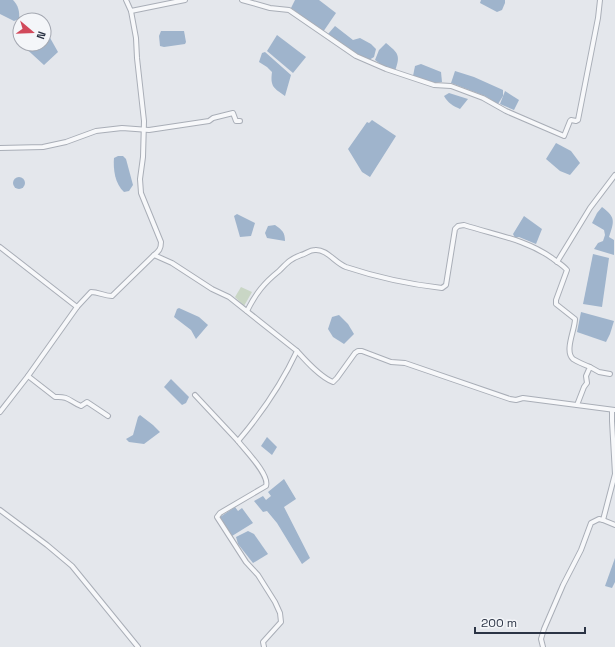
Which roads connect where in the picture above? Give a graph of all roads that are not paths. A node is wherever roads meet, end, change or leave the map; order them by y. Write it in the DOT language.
graph roads {
  1 [pos="126,0"];
  2 [pos="185,0"];
  3 [pos="242,0"];
  4 [pos="600,0"];
  5 [pos="131,11"];
  6 [pos="240,121"];
  7 [pos="144,129"];
  8 [pos="0,148"];
  9 [pos="615,175"];
  10 [pos="0,247"];
  11 [pos="154,255"];
  12 [pos="557,262"];
  13 [pos="78,307"];
  14 [pos="247,311"];
  15 [pos="297,351"];
  16 [pos="590,368"];
  17 [pos="610,374"];
  18 [pos="28,376"];
  19 [pos="195,395"];
  20 [pos="577,405"];
  21 [pos="614,410"];
  22 [pos="0,412"];
  23 [pos="108,416"];
  24 [pos="238,441"];
  25 [pos="615,474"];
  26 [pos="0,510"];
  27 [pos="603,520"];
  28 [pos="615,525"];
  29 [pos="138,647"];
  30 [pos="264,647"];
  31 [pos="543,647"];
  1 -- 5 [label="street"];
  2 -- 5 [label="street"];
  3 -- 4 [label="street"];
  5 -- 7 [label="street"];
  6 -- 7 [label="street"];
  7 -- 8 [label="street"];
  7 -- 11 [label="street"];
  9 -- 12 [label="street"];
  10 -- 13 [label="street"];
  11 -- 13 [label="street"];
  11 -- 14 [label="street"];
  12 -- 14 [label="street"];
  12 -- 16 [label="street"];
  13 -- 18 [label="street"];
  14 -- 15 [label="street"];
  15 -- 20 [label="street"];
  15 -- 24 [label="street"];
  16 -- 17 [label="street"];
  16 -- 20 [label="street"];
  18 -- 22 [label="street"];
  18 -- 23 [label="street"];
  19 -- 24 [label="street"];
  20 -- 21 [label="street"];
  21 -- 25 [label="street"];
  24 -- 30 [label="street"];
  25 -- 27 [label="street"];
  26 -- 29 [label="street"];
  27 -- 28 [label="street"];
  27 -- 31 [label="street"];
}
